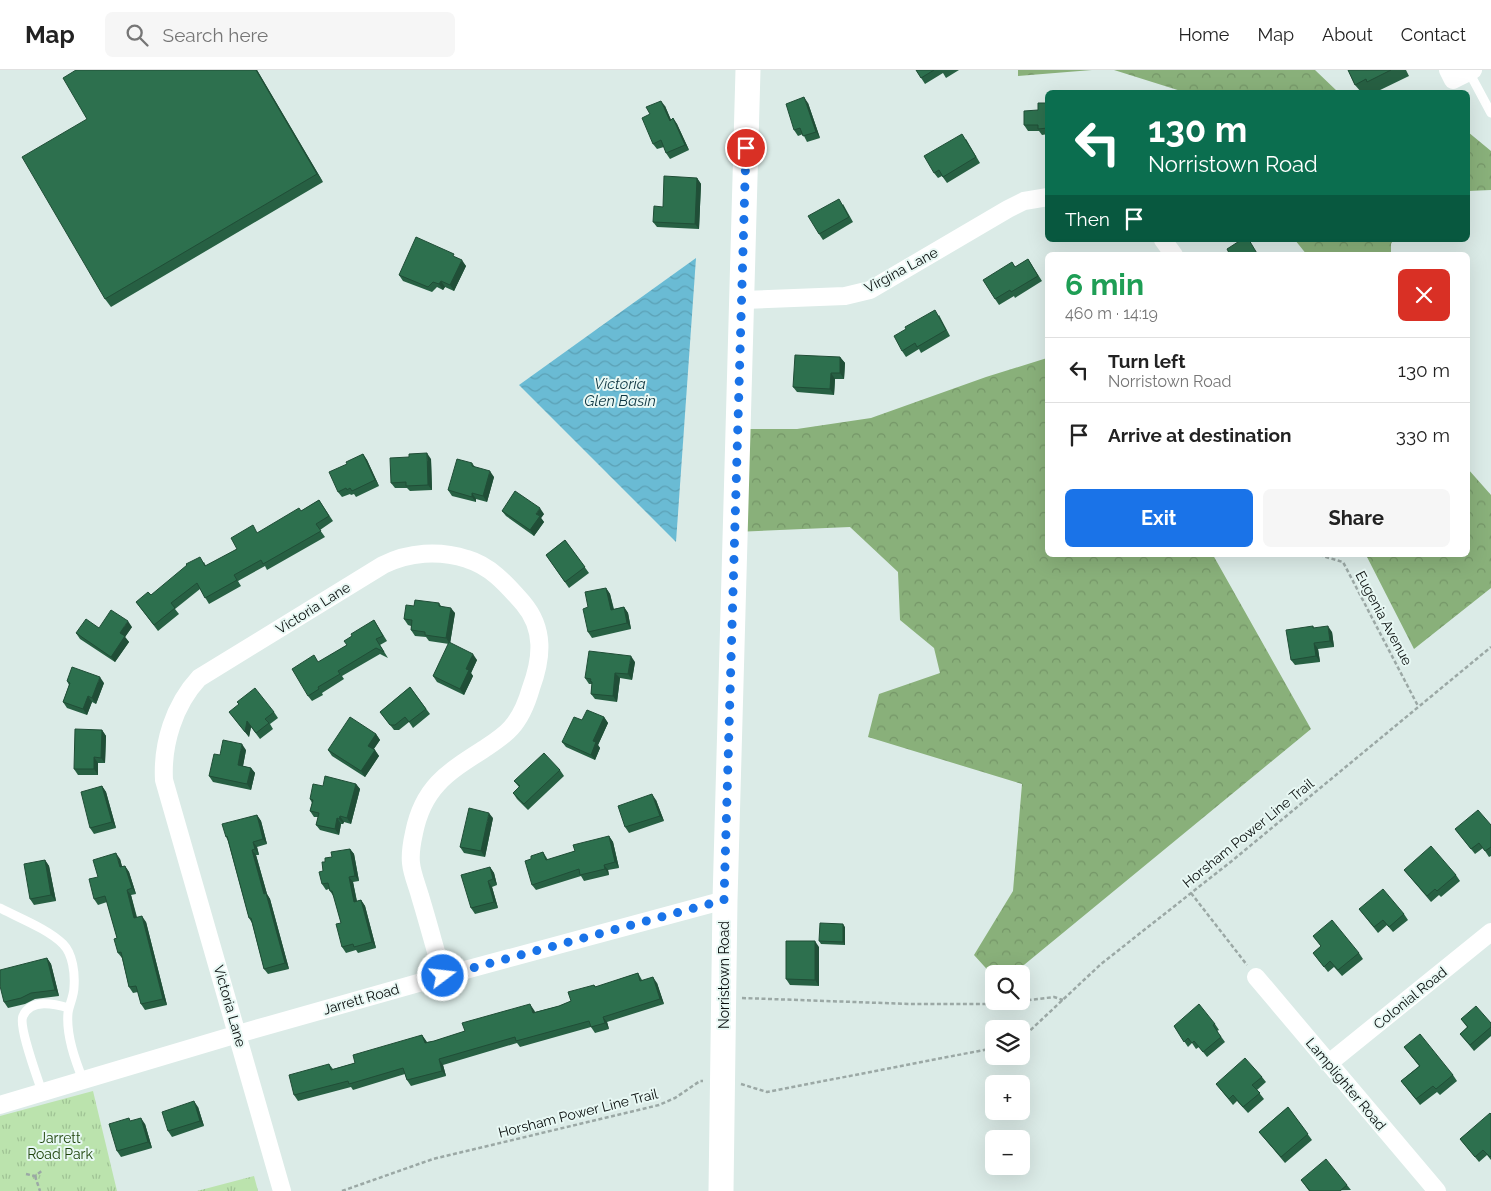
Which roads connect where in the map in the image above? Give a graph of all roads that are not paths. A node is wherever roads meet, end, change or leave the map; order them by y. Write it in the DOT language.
graph roads {
  1 [pos="748,70"];
  2 [pos="1448,70"];
  3 [pos="1471,71"];
  4 [pos="1491,113"];
  5 [pos="1045,198"];
  6 [pos="743,300"];
  7 [pos="724,900"];
  8 [pos="0,908"];
  9 [pos="1491,932"];
  10 [pos="443,976"];
  11 [pos="1256,977"];
  12 [pos="69,1008"];
  13 [pos="238,1034"];
  14 [pos="1329,1063"];
  15 [pos="83,1080"];
  16 [pos="42,1092"];
  17 [pos="0,1105"];
  18 [pos="282,1191"];
  19 [pos="721,1191"];
  20 [pos="1437,1191"];
  1 -- 6 [label="main road, Norristown Road"];
  2 -- 3 [label="street"];
  3 -- 4 [label="lane"];
  5 -- 6 [label="street, Virgina Lane"];
  6 -- 7 [label="main road, Norristown Road"];
  7 -- 10 [label="street, Jarrett Road"];
  7 -- 19 [label="main road, Norristown Road"];
  8 -- 12 [label="lane"];
  9 -- 14 [label="street, Colonial Road"];
  10 -- 13 [label="street, Jarrett Road"];
  10 -- 13 [label="street, Victoria Lane"];
  11 -- 14 [label="street, Lamplighter Road"];
  12 -- 15 [label="lane"];
  12 -- 16 [label="lane"];
  13 -- 15 [label="street, Jarrett Road"];
  13 -- 18 [label="street, Victoria Lane"];
  14 -- 20 [label="street, Lamplighter Road"];
  15 -- 16 [label="street, Jarrett Road"];
  16 -- 17 [label="street, Jarrett Road"];
}
